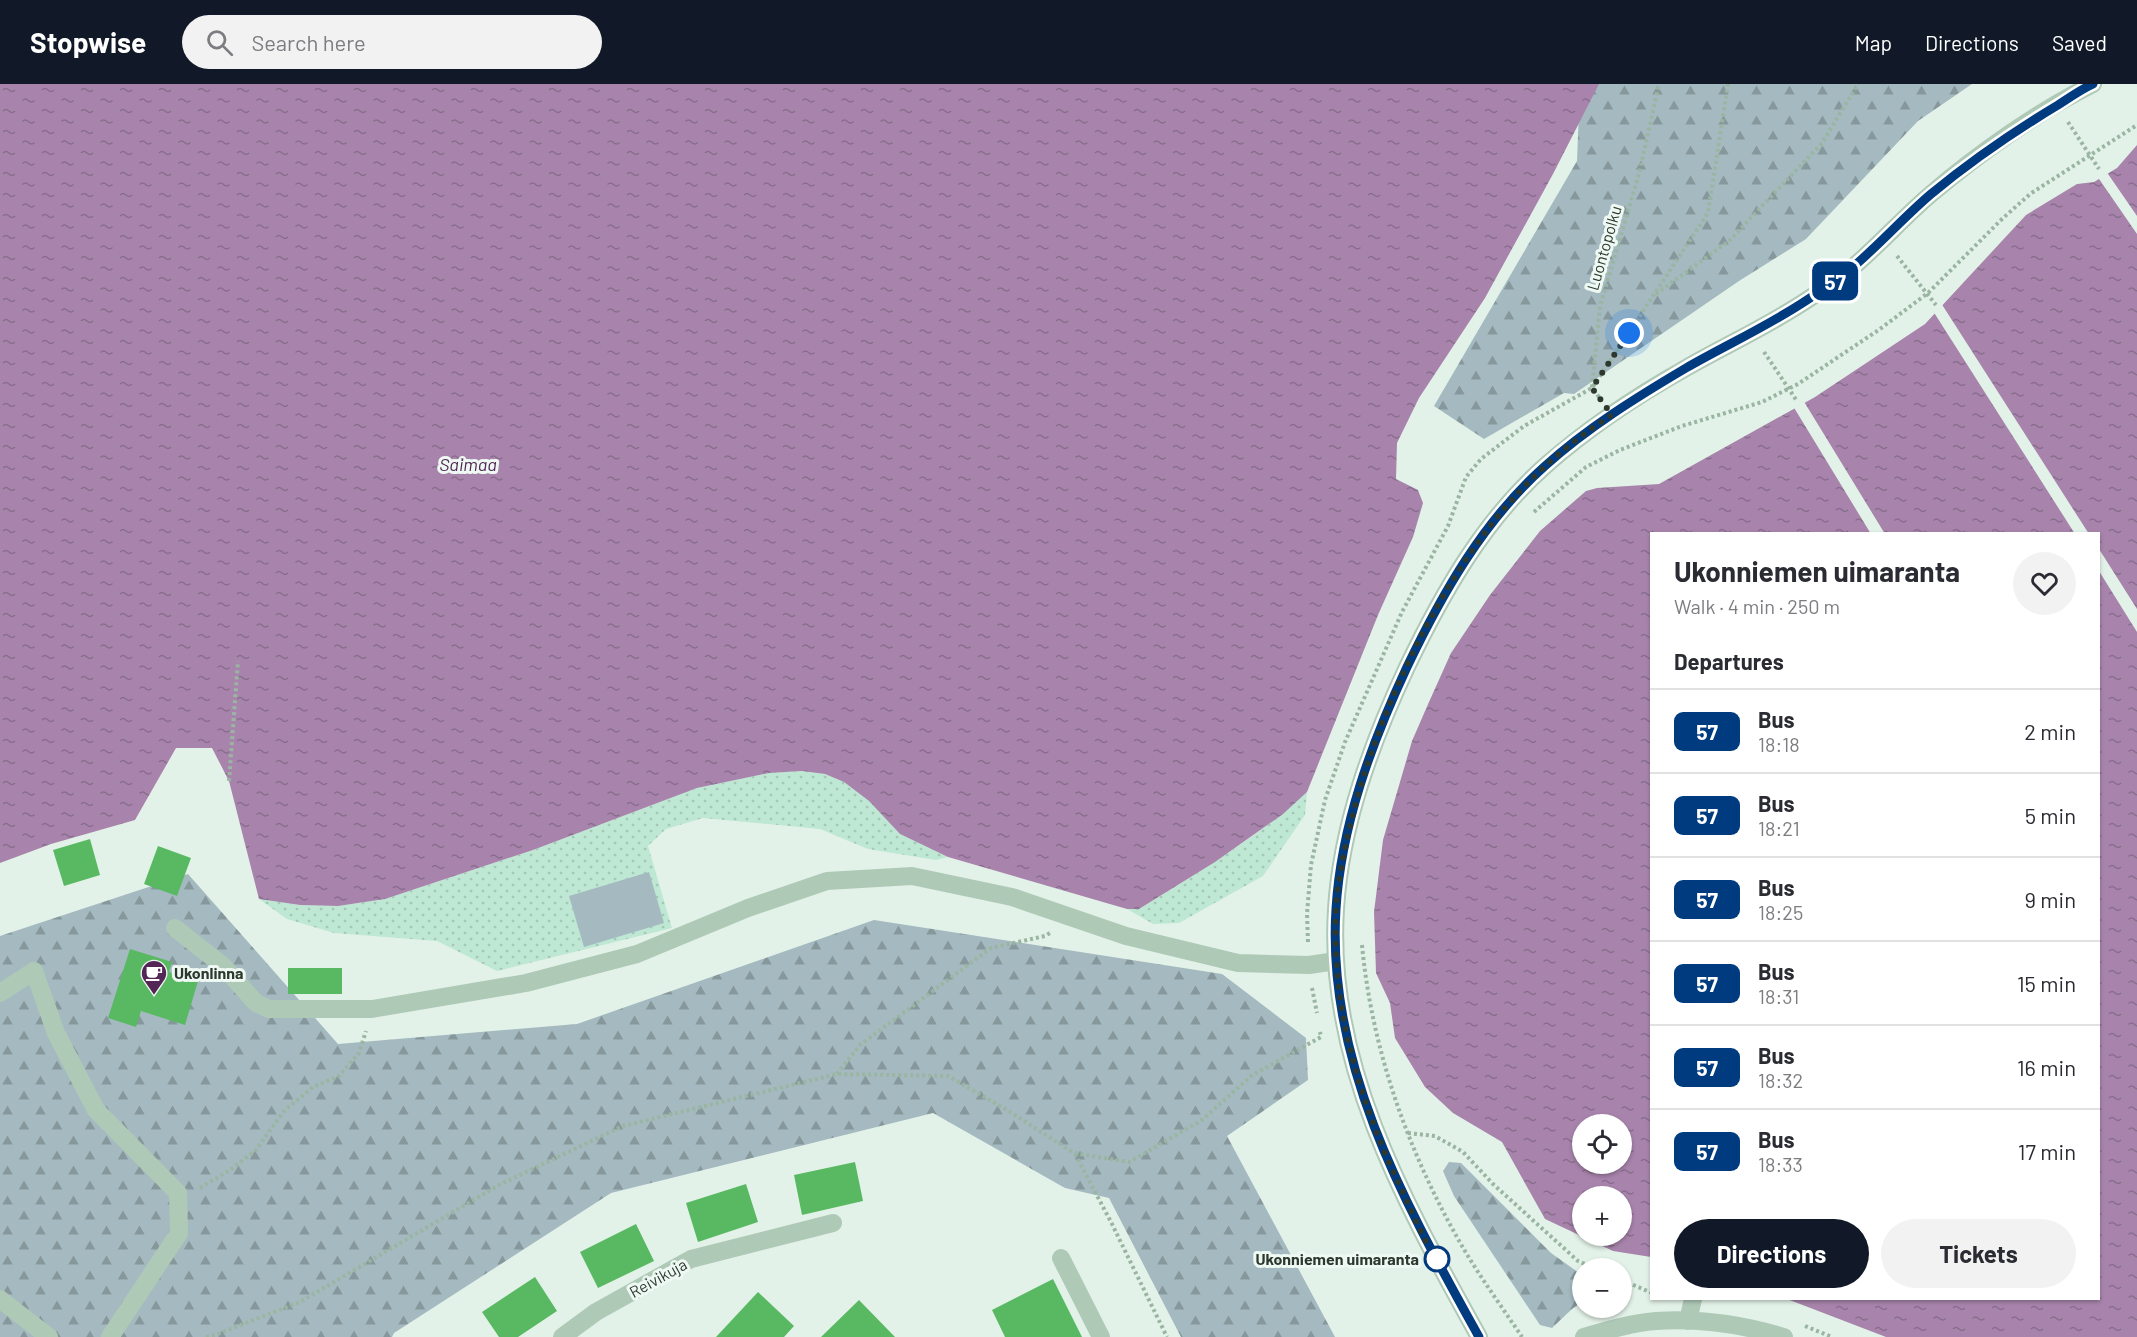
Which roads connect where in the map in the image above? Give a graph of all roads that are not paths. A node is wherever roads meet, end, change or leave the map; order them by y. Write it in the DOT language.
graph roads {
  1 [pos="2093,84"];
  2 [pos="175,928"];
  3 [pos="1336,961"];
  4 [pos="0,993"];
  5 [pos="833,1223"];
  6 [pos="1061,1258"];
  7 [pos="0,1299"];
  8 [pos="1693,1300"];
  9 [pos="1688,1321"];
  10 [pos="49,1337"];
  11 [pos="110,1337"];
  12 [pos="562,1337"];
  13 [pos="1101,1337"];
  14 [pos="1479,1337"];
  15 [pos="1584,1337"];
  16 [pos="1784,1337"];
  1 -- 3 [label="street"];
  2 -- 3 [label="street"];
  3 -- 14 [label="street"];
  4 -- 11 [label="street"];
  5 -- 12 [label="street, Reivikuja"];
  6 -- 13 [label="street"];
  7 -- 10 [label="street"];
  8 -- 9 [label="street"];
  9 -- 15 [label="street"];
  9 -- 16 [label="street"];
}
